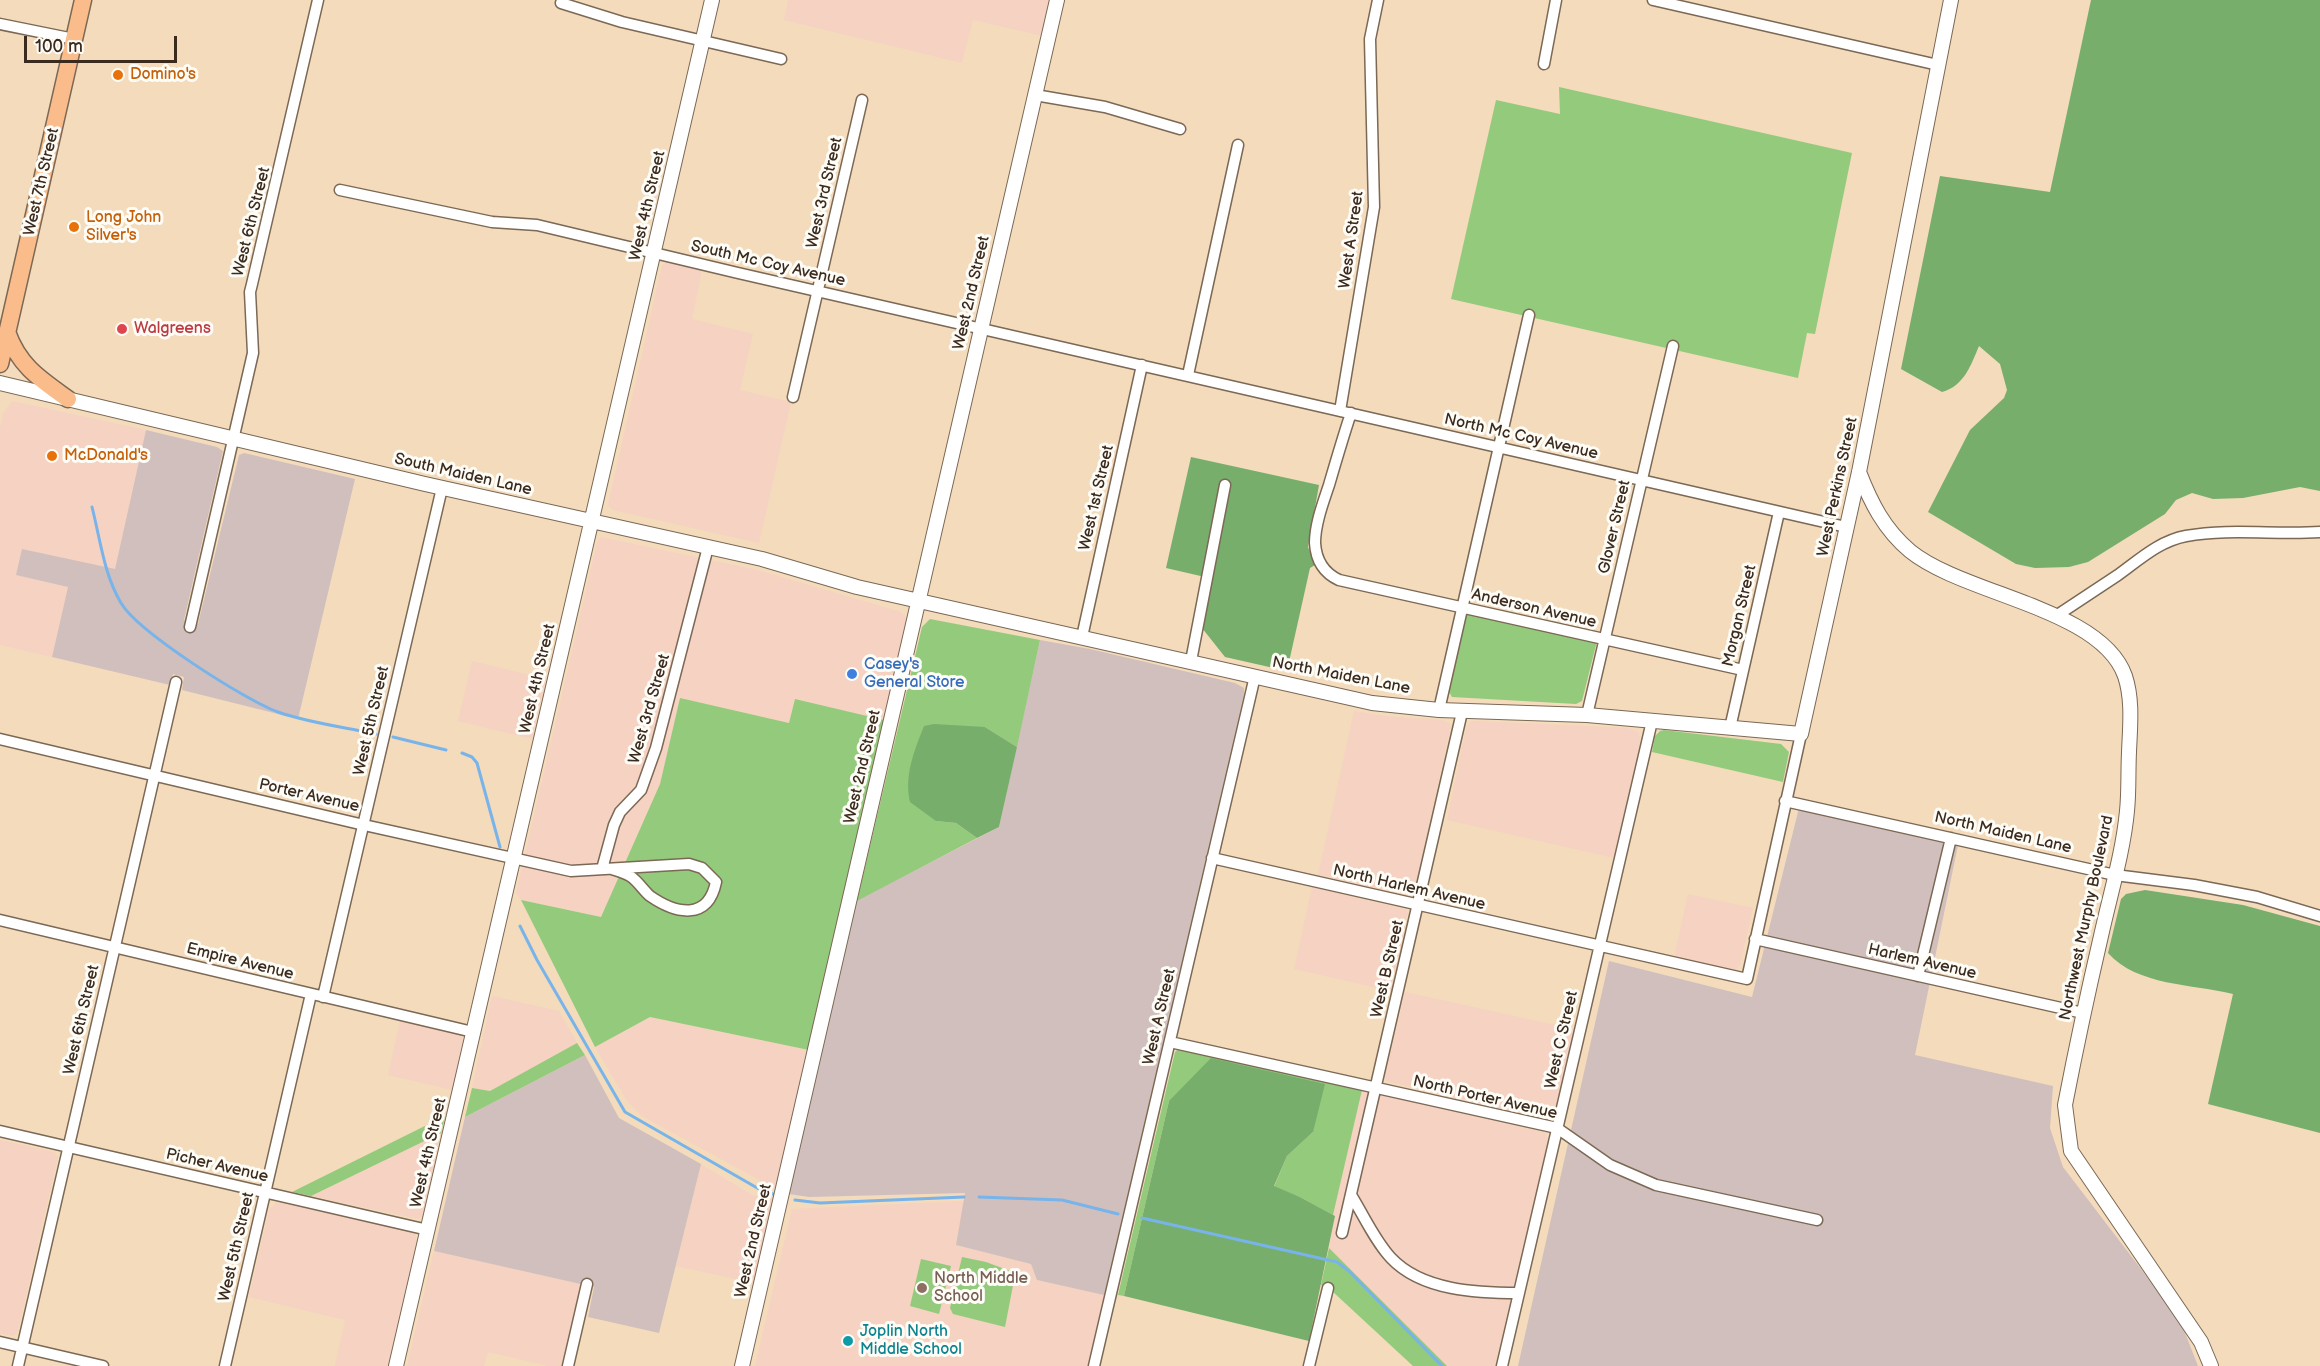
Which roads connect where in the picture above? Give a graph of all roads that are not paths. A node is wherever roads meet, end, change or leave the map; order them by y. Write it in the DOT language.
graph roads {
  1 [pos="83,0"];
  2 [pos="318,0"];
  3 [pos="712,0"];
  4 [pos="1057,0"];
  5 [pos="1378,0"];
  6 [pos="1556,0"];
  7 [pos="1653,0"];
  8 [pos="1951,0"];
  9 [pos="561,3"];
  10 [pos="0,24"];
  11 [pos="74,39"];
  12 [pos="703,41"];
  13 [pos="781,59"];
  14 [pos="1544,64"];
  15 [pos="1938,65"];
  16 [pos="1035,95"];
  17 [pos="862,100"];
  18 [pos="1180,129"];
  19 [pos="1238,145"];
  20 [pos="340,190"];
  21 [pos="654,252"];
  22 [pos="818,291"];
  23 [pos="1529,315"];
  24 [pos="981,328"];
  25 [pos="8,332"];
  26 [pos="1672,346"];
  27 [pos="0,364"];
  28 [pos="1142,365"];
  29 [pos="1188,375"];
  30 [pos="0,383"];
  31 [pos="793,397"];
  32 [pos="69,399"];
  33 [pos="1346,412"];
  34 [pos="234,438"];
  35 [pos="1499,447"];
  36 [pos="1859,472"];
  37 [pos="1641,479"];
  38 [pos="1225,485"];
  39 [pos="442,488"];
  40 [pos="1779,512"];
  41 [pos="592,522"];
  42 [pos="1846,527"];
  43 [pos="2320,532"];
  44 [pos="708,547"];
  45 [pos="1323,568"];
  46 [pos="918,600"];
  47 [pos="1462,608"];
  48 [pos="2056,616"];
  49 [pos="190,627"];
  50 [pos="1082,637"];
  51 [pos="1604,639"];
  52 [pos="1191,661"];
  53 [pos="1743,670"];
  54 [pos="1255,676"];
  55 [pos="176,682"];
  56 [pos="1439,710"];
  57 [pos="1462,712"];
  58 [pos="1587,715"];
  59 [pos="1652,721"];
  60 [pos="1730,728"];
  61 [pos="1800,734"];
  62 [pos="0,739"];
  63 [pos="154,774"];
  64 [pos="1785,801"];
  65 [pos="364,825"];
  66 [pos="1951,838"];
  67 [pos="514,858"];
  68 [pos="1212,858"];
  69 [pos="607,869"];
  70 [pos="2115,875"];
  71 [pos="1418,905"];
  72 [pos="2320,916"];
  73 [pos="0,920"];
  74 [pos="1755,939"];
  75 [pos="115,947"];
  76 [pos="1599,947"];
  77 [pos="1918,976"];
  78 [pos="311,994"];
  79 [pos="323,997"];
  80 [pos="2083,1013"];
  81 [pos="474,1032"];
  82 [pos="1170,1041"];
  83 [pos="1376,1088"];
  84 [pos="1557,1128"];
  85 [pos="0,1131"];
  86 [pos="68,1146"];
  87 [pos="265,1193"];
  88 [pos="1351,1195"];
  89 [pos="1817,1220"];
  90 [pos="428,1230"];
  91 [pos="1342,1233"];
  92 [pos="587,1284"];
  93 [pos="1328,1288"];
  94 [pos="1519,1293"];
  95 [pos="0,1342"];
  96 [pos="22,1347"];
  97 [pos="18,1366"];
  98 [pos="103,1366"];
  99 [pos="225,1366"];
  100 [pos="396,1366"];
  101 [pos="568,1366"];
  102 [pos="742,1366"];
  103 [pos="1094,1366"];
  104 [pos="1310,1366"];
  105 [pos="1502,1366"];
  106 [pos="2211,1366"];
  1 -- 11 [label="main road, West 7th Street"];
  2 -- 34 [label="street, West 6th Street"];
  3 -- 12 [label="street, West 4th Street"];
  4 -- 16 [label="street, West 2nd Street"];
  5 -- 33 [label="street, West A Street"];
  6 -- 14 [label="street"];
  7 -- 15 [label="street"];
  8 -- 15 [label="street, West Perkins Street"];
  9 -- 12 [label="street"];
  10 -- 11 [label="street"];
  11 -- 25 [label="main road, West 7th Street"];
  12 -- 13 [label="street"];
  12 -- 21 [label="street, West 4th Street"];
  15 -- 36 [label="street, West Perkins Street"];
  16 -- 18 [label="street"];
  16 -- 24 [label="street, West 2nd Street"];
  17 -- 22 [label="street, West 3rd Street"];
  19 -- 29 [label="street"];
  20 -- 21 [label="street, South Mc Coy Avenue"];
  21 -- 22 [label="street, South Mc Coy Avenue"];
  21 -- 41 [label="street, West 4th Street"];
  22 -- 24 [label="street, South Mc Coy Avenue"];
  22 -- 31 [label="street, West 3rd Street"];
  23 -- 35 [label="street"];
  24 -- 28 [label="street, South Mc Coy Avenue"];
  24 -- 46 [label="street, West 2nd Street"];
  25 -- 27 [label="main road, West 7th Street"];
  25 -- 32 [label="main road"];
  26 -- 37 [label="street, Glover Street"];
  28 -- 29 [label="street, South Mc Coy Avenue"];
  28 -- 50 [label="street, West 1st Street"];
  29 -- 33 [label="street, North Mc Coy Avenue"];
  30 -- 32 [label="street, South Maiden Lane"];
  32 -- 34 [label="street, South Maiden Lane"];
  33 -- 35 [label="street, North Mc Coy Avenue"];
  33 -- 45 [label="street, West A Street"];
  34 -- 39 [label="street, South Maiden Lane"];
  34 -- 49 [label="street, West 6th Street"];
  35 -- 37 [label="street, North Mc Coy Avenue"];
  35 -- 47 [label="street"];
  36 -- 42 [label="street, West Perkins Street"];
  36 -- 48 [label="street, Northwest Murphy Boulevard"];
  37 -- 40 [label="street, North Mc Coy Avenue"];
  37 -- 51 [label="street, Glover Street"];
  38 -- 52 [label="street"];
  39 -- 41 [label="street, South Maiden Lane"];
  39 -- 65 [label="street, West 5th Street"];
  40 -- 42 [label="street, North Mc Coy Avenue"];
  40 -- 53 [label="street, Morgan Street"];
  41 -- 44 [label="street, South Maiden Lane"];
  41 -- 67 [label="street, West 4th Street"];
  42 -- 61 [label="street, West Perkins Street"];
  43 -- 48 [label="street"];
  44 -- 46 [label="street, South Maiden Lane"];
  44 -- 69 [label="street, West 3rd Street"];
  45 -- 47 [label="street, Anderson Avenue"];
  46 -- 50 [label="street, North Maiden Lane"];
  46 -- 102 [label="street, West 2nd Street"];
  47 -- 51 [label="street, Anderson Avenue"];
  47 -- 56 [label="street"];
  48 -- 70 [label="street, Northwest Murphy Boulevard"];
  50 -- 52 [label="street, North Maiden Lane"];
  51 -- 53 [label="street, Anderson Avenue"];
  51 -- 58 [label="street, Glover Street"];
  52 -- 54 [label="street, North Maiden Lane"];
  53 -- 60 [label="street, Morgan Street"];
  54 -- 56 [label="street, North Maiden Lane"];
  54 -- 68 [label="street, West A Street"];
  55 -- 63 [label="street, West 6th Street"];
  56 -- 57 [label="street, North Maiden Lane"];
  57 -- 58 [label="street, North Maiden Lane"];
  57 -- 71 [label="street, West B Street"];
  58 -- 59 [label="street, North Maiden Lane"];
  59 -- 60 [label="street, North Maiden Lane"];
  59 -- 76 [label="street, West C Street"];
  60 -- 61 [label="street, North Maiden Lane"];
  61 -- 64 [label="street, West Perkins Street"];
  62 -- 63 [label="street, Porter Avenue"];
  63 -- 65 [label="street, Porter Avenue"];
  63 -- 75 [label="street, West 6th Street"];
  64 -- 66 [label="street, North Maiden Lane"];
  64 -- 74 [label="street, West Perkins Street"];
  65 -- 67 [label="street, Porter Avenue"];
  65 -- 79 [label="street, West 5th Street"];
  66 -- 70 [label="street, North Maiden Lane"];
  66 -- 77 [label="street"];
  67 -- 69 [label="street, Porter Avenue"];
  67 -- 81 [label="street, West 4th Street"];
  68 -- 71 [label="street, North Harlem Avenue"];
  68 -- 82 [label="street, West A Street"];
  69 -- 69 [label="street, Porter Avenue"];
  70 -- 72 [label="street, North Maiden Lane"];
  70 -- 80 [label="street, Northwest Murphy Boulevard"];
  71 -- 76 [label="street, North Harlem Avenue"];
  71 -- 83 [label="street, West B Street"];
  73 -- 75 [label="street, Empire Avenue"];
  74 -- 76 [label="street, West Perkins Street"];
  74 -- 77 [label="street, Harlem Avenue"];
  75 -- 78 [label="street, Empire Avenue"];
  75 -- 86 [label="street, West 6th Street"];
  76 -- 84 [label="street, West C Street"];
  77 -- 80 [label="street, Harlem Avenue"];
  78 -- 79 [label="street, Empire Avenue"];
  78 -- 87 [label="street, West 5th Street"];
  79 -- 81 [label="street, Empire Avenue"];
  80 -- 106 [label="street, Northwest Murphy Boulevard"];
  81 -- 90 [label="street, West 4th Street"];
  82 -- 83 [label="street, North Porter Avenue"];
  82 -- 103 [label="street, West A Street"];
  83 -- 84 [label="street, North Porter Avenue"];
  83 -- 88 [label="street, West B Street"];
  84 -- 89 [label="street, North Porter Avenue"];
  84 -- 94 [label="street, West C Street"];
  85 -- 86 [label="street, Picher Avenue"];
  86 -- 87 [label="street, Picher Avenue"];
  86 -- 96 [label="street, West 6th Street"];
  87 -- 90 [label="street, Picher Avenue"];
  87 -- 99 [label="street, West 5th Street"];
  88 -- 91 [label="street, West B Street"];
  88 -- 94 [label="street"];
  90 -- 100 [label="street, West 4th Street"];
  92 -- 101 [label="street"];
  93 -- 104 [label="street"];
  94 -- 105 [label="street, West C Street"];
  95 -- 96 [label="street"];
  96 -- 97 [label="street, West 6th Street"];
  96 -- 98 [label="street"];
}
